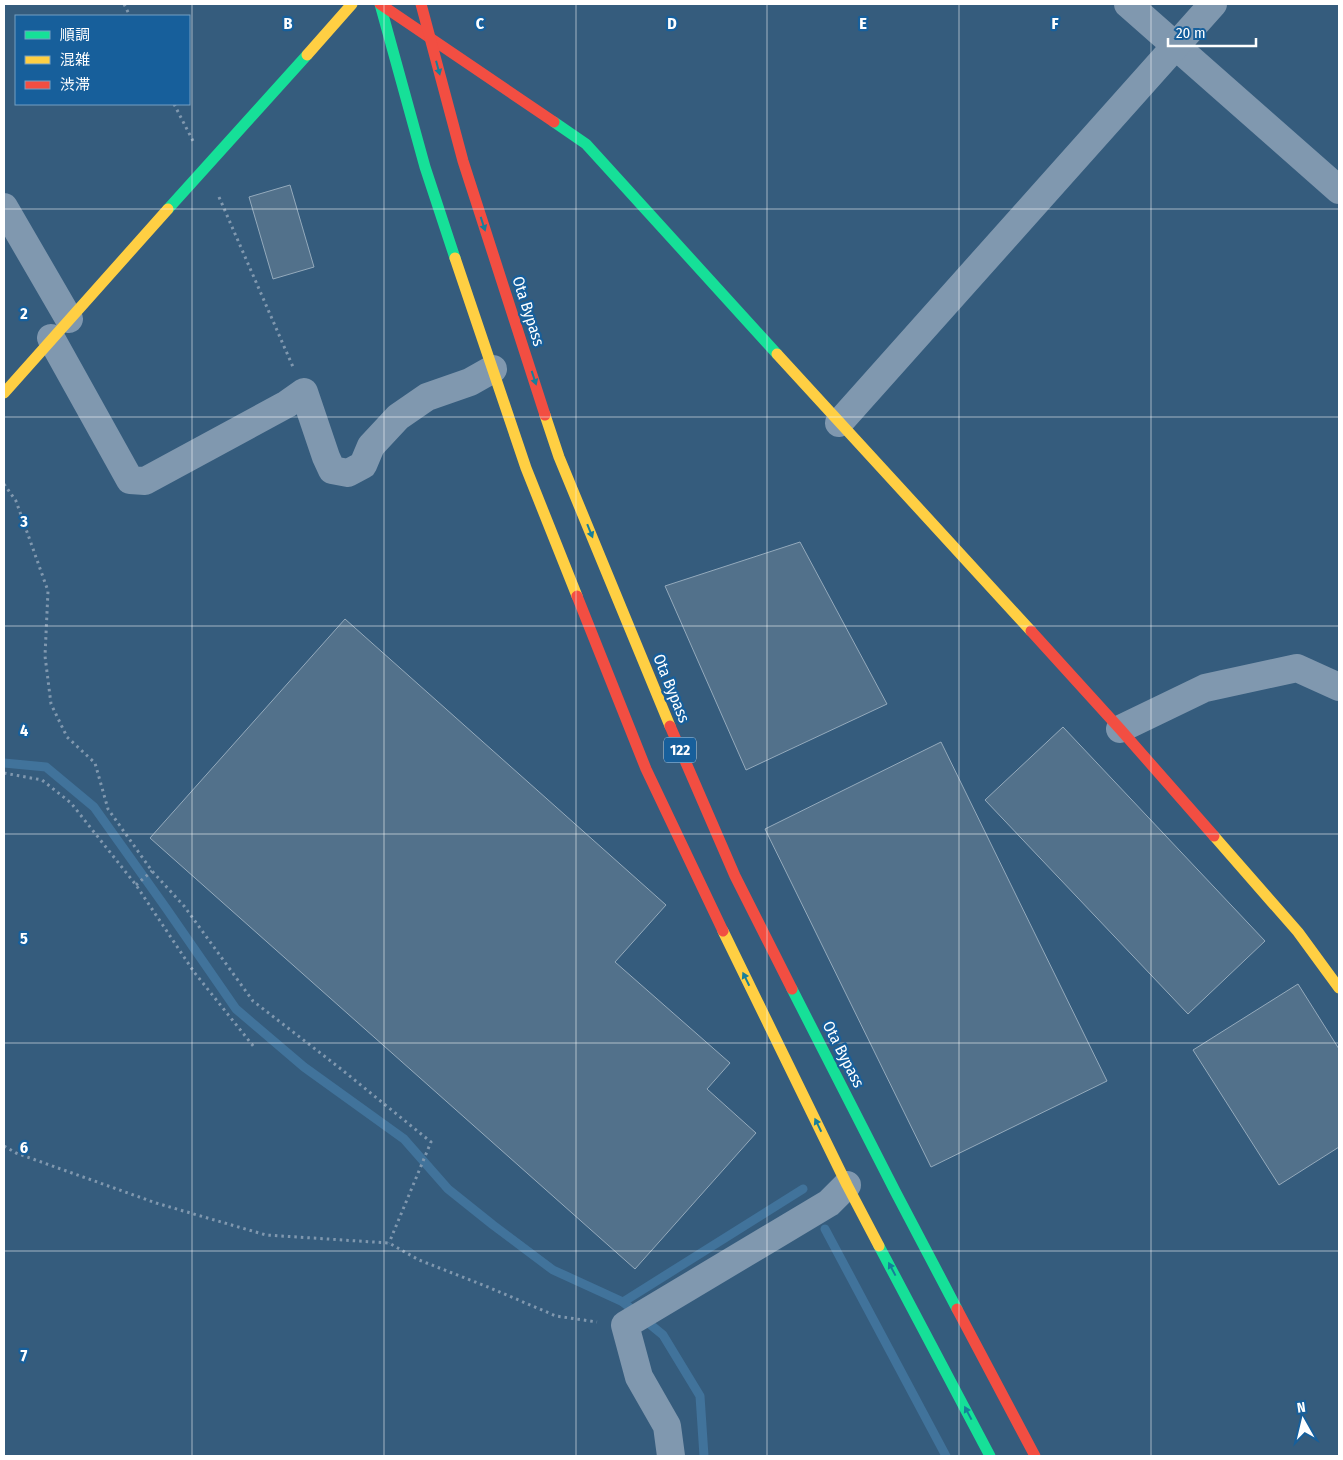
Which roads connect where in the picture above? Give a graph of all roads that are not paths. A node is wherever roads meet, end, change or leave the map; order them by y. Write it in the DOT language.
graph roads {
  1 [pos="352,4"];
  2 [pos="380,4"];
  3 [pos="421,4"];
  4 [pos="1128,4"];
  5 [pos="1214,4"];
  6 [pos="431,38"];
  7 [pos="1176,46"];
  8 [pos="1339,190"];
  9 [pos="4,207"];
  10 [pos="60,329"];
  11 [pos="493,368"];
  12 [pos="4,392"];
  13 [pos="839,423"];
  14 [pos="1339,687"];
  15 [pos="1120,729"];
  16 [pos="1339,988"];
  17 [pos="848,1186"];
  18 [pos="671,1456"];
  19 [pos="990,1456"];
  20 [pos="1035,1456"];
  1 -- 10 [label="main road"];
  2 -- 6 [label="main road"];
  2 -- 11 [label="main road, 122"];
  3 -- 6 [label="main road, Ota Bypass / 122"];
  4 -- 7 [label="street"];
  5 -- 7 [label="street"];
  6 -- 13 [label="main road"];
  6 -- 20 [label="main road, Ota Bypass / 122, one-way"];
  7 -- 8 [label="street"];
  7 -- 13 [label="street"];
  9 -- 10 [label="street"];
  10 -- 11 [label="street"];
  10 -- 12 [label="main road"];
  17 -- 11 [label="main road, 122, one-way"];
  13 -- 15 [label="main road"];
  14 -- 15 [label="street"];
  15 -- 16 [label="main road"];
  17 -- 18 [label="street"];
  19 -- 17 [label="main road, 122, one-way"];
}
